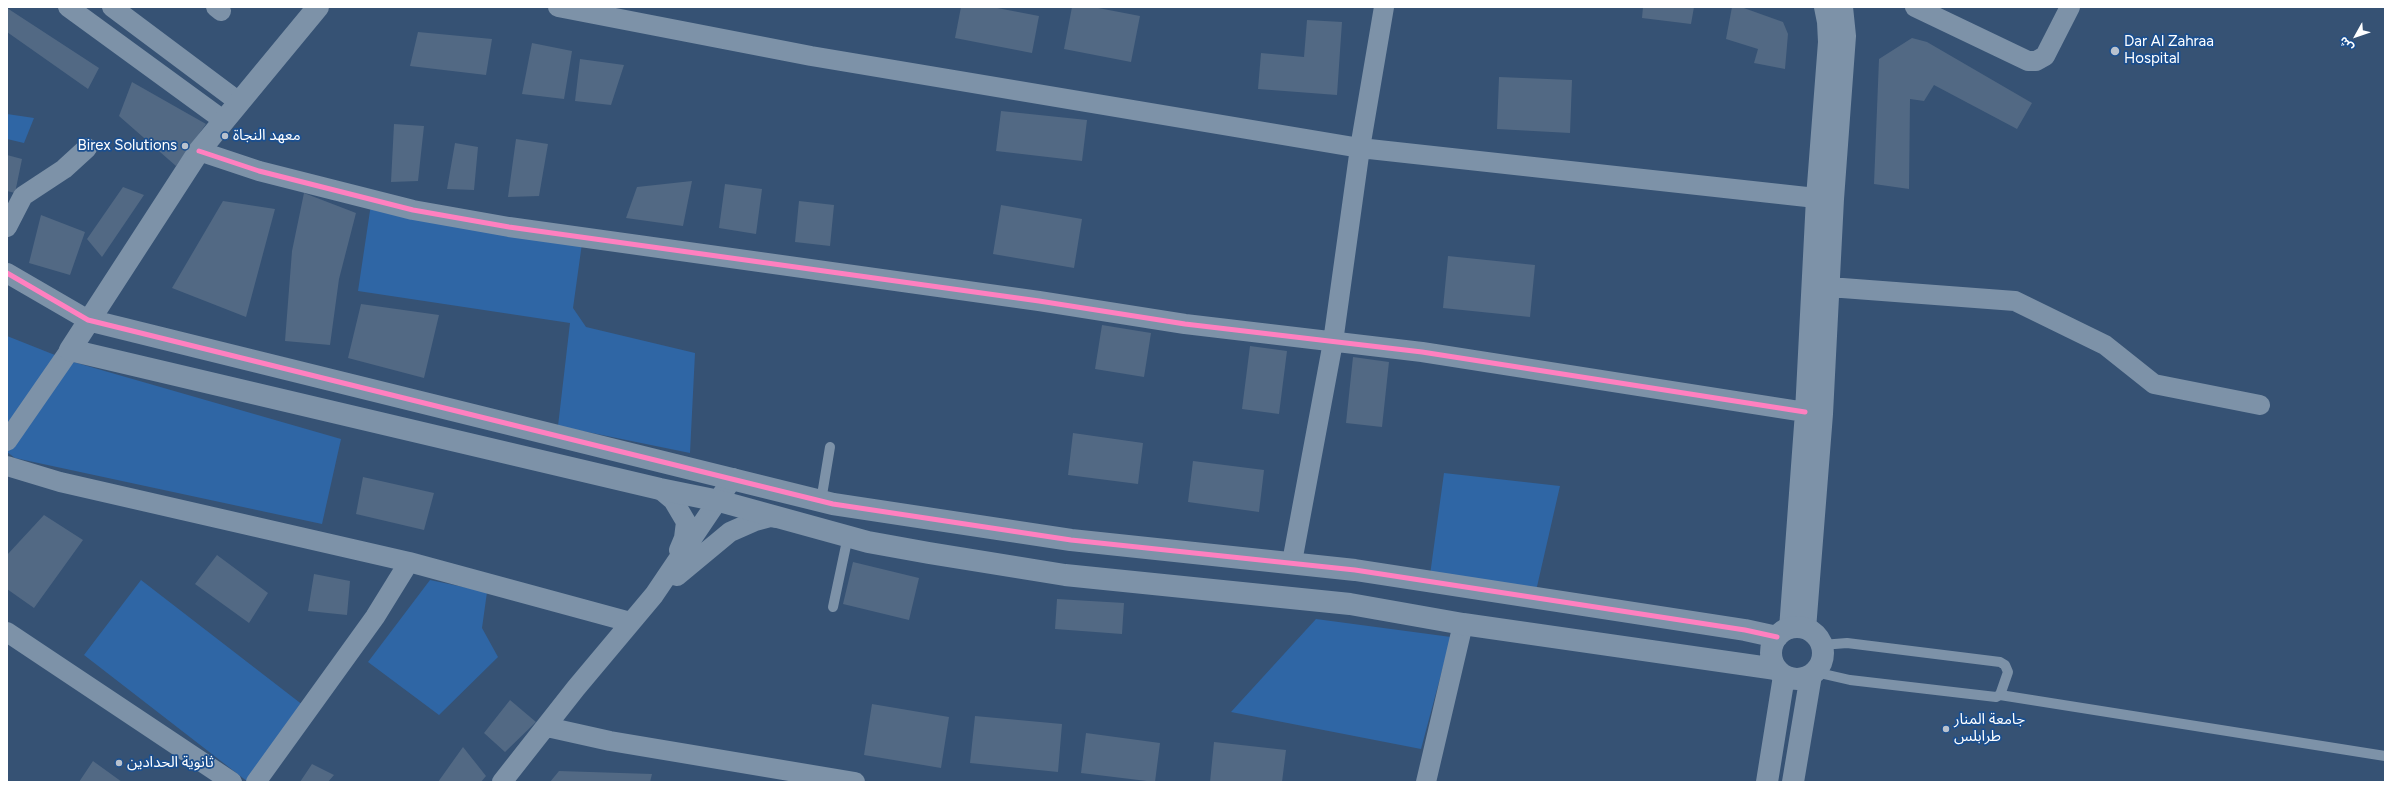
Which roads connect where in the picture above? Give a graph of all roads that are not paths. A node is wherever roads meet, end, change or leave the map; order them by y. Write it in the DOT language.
graph roads {
  1 [pos="68,7"];
  2 [pos="112,7"];
  3 [pos="318,7"];
  4 [pos="558,7"];
  5 [pos="1384,7"];
  6 [pos="1824,7"];
  7 [pos="1843,7"];
  8 [pos="1915,7"];
  9 [pos="2070,7"];
  10 [pos="239,102"];
  11 [pos="223,120"];
  12 [pos="87,148"];
  13 [pos="1360,148"];
  14 [pos="199,151"];
  15 [pos="1816,198"];
  16 [pos="7,227"];
  17 [pos="7,273"];
  18 [pos="1829,287"];
  19 [pos="1819,309"];
  20 [pos="88,320"];
  21 [pos="1333,342"];
  22 [pos="70,350"];
  23 [pos="2260,405"];
  24 [pos="1805,412"];
  25 [pos="7,441"];
  26 [pos="830,447"];
  27 [pos="7,466"];
  28 [pos="733,478"];
  29 [pos="660,489"];
  30 [pos="822,500"];
  31 [pos="719,501"];
  32 [pos="784,519"];
  33 [pos="848,536"];
  34 [pos="409,562"];
  35 [pos="1292,562"];
  36 [pos="1355,570"];
  37 [pos="654,595"];
  38 [pos="1350,604"];
  39 [pos="833,607"];
  40 [pos="630,622"];
  41 [pos="1463,624"];
  42 [pos="7,632"];
  43 [pos="1791,632"];
  44 [pos="1822,645"];
  45 [pos="1780,672"];
  46 [pos="1813,674"];
  47 [pos="2000,695"];
  48 [pos="547,727"];
  49 [pos="2385,756"];
  50 [pos="771,775"];
  51 [pos="232,782"];
  52 [pos="256,782"];
  53 [pos="502,782"];
  54 [pos="855,782"];
  55 [pos="1426,782"];
  56 [pos="1767,782"];
  57 [pos="1794,782"];
  1 -- 11 [label="street"];
  2 -- 10 [label="street"];
  3 -- 10 [label="street"];
  4 -- 13 [label="street"];
  5 -- 13 [label="street"];
  6 -- 15 [label="street"];
  7 -- 18 [label="street"];
  8 -- 9 [label="street"];
  10 -- 11 [label="street"];
  11 -- 14 [label="street"];
  12 -- 16 [label="street"];
  13 -- 15 [label="street"];
  13 -- 21 [label="street"];
  14 -- 20 [label="street"];
  14 -- 21 [label="street"];
  15 -- 19 [label="street"];
  17 -- 20 [label="street"];
  18 -- 19 [label="street"];
  18 -- 23 [label="street"];
  19 -- 24 [label="street"];
  19 -- 43 [label="street"];
  20 -- 22 [label="street"];
  20 -- 28 [label="street"];
  21 -- 24 [label="street"];
  21 -- 35 [label="street"];
  22 -- 25 [label="street"];
  22 -- 29 [label="street"];
  24 -- 43 [label="street"];
  26 -- 30 [label="lane"];
  27 -- 34 [label="street"];
  28 -- 30 [label="street"];
  28 -- 31 [label="street"];
  29 -- 31 [label="street"];
  29 -- 37 [label="street"];
  30 -- 35 [label="street"];
  31 -- 32 [label="street"];
  31 -- 37 [label="street"];
  32 -- 33 [label="street"];
  32 -- 37 [label="street"];
  33 -- 38 [label="street"];
  33 -- 39 [label="lane"];
  34 -- 40 [label="street"];
  34 -- 52 [label="street"];
  35 -- 36 [label="street"];
  36 -- 38 [label="street"];
  36 -- 43 [label="street"];
  37 -- 40 [label="street"];
  38 -- 41 [label="street"];
  40 -- 48 [label="street"];
  41 -- 45 [label="street"];
  41 -- 55 [label="street"];
  42 -- 51 [label="street"];
  43 -- 44 [label="street"];
  43 -- 45 [label="street"];
  44 -- 46 [label="street"];
  44 -- 47 [label="lane"];
  45 -- 46 [label="street"];
  45 -- 56 [label="street"];
  46 -- 47 [label="lane"];
  46 -- 57 [label="street"];
  47 -- 49 [label="lane"];
  48 -- 50 [label="street"];
  48 -- 53 [label="street"];
  50 -- 54 [label="street"];
}
